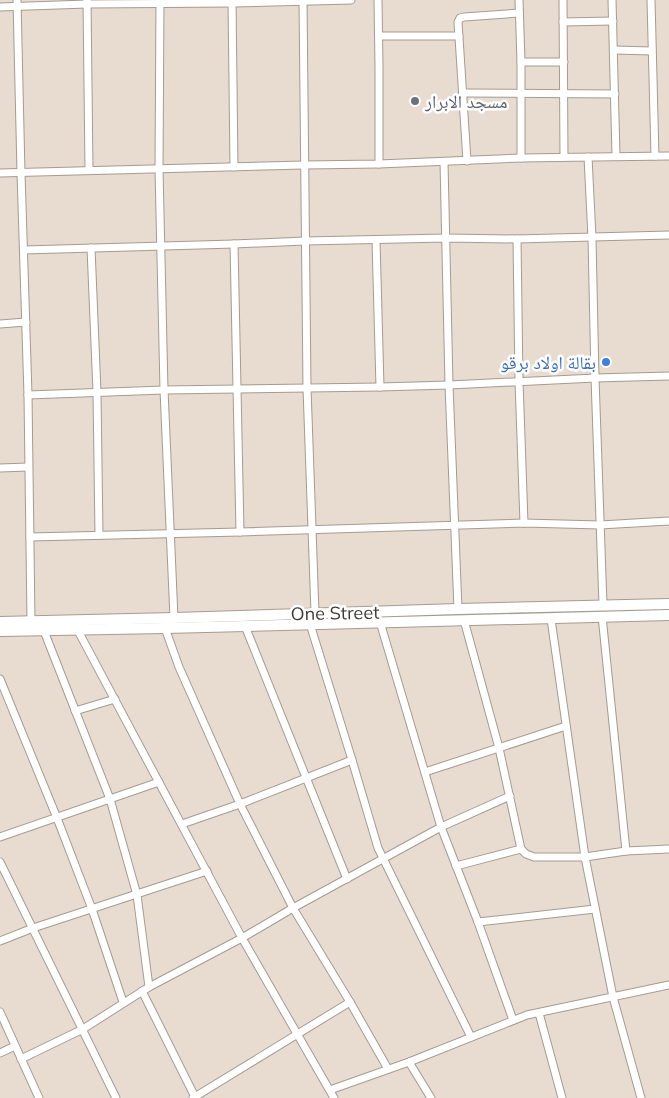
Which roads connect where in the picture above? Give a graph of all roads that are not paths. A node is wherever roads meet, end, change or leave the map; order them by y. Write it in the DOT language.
graph roads {
  1 [pos="351,0"];
  2 [pos="378,0"];
  3 [pos="519,0"];
  4 [pos="563,0"];
  5 [pos="612,0"];
  6 [pos="651,0"];
  7 [pos="160,1"];
  8 [pos="232,1"];
  9 [pos="304,1"];
  10 [pos="87,2"];
  11 [pos="17,3"];
  12 [pos="0,7"];
  13 [pos="519,13"];
  14 [pos="613,21"];
  15 [pos="563,22"];
  16 [pos="379,36"];
  17 [pos="459,36"];
  18 [pos="614,50"];
  19 [pos="652,51"];
  20 [pos="521,62"];
  21 [pos="564,62"];
  22 [pos="463,93"];
  23 [pos="522,94"];
  24 [pos="564,94"];
  25 [pos="615,94"];
  26 [pos="616,156"];
  27 [pos="655,156"];
  28 [pos="669,156"];
  29 [pos="564,157"];
  30 [pos="588,157"];
  31 [pos="521,158"];
  32 [pos="467,161"];
  33 [pos="444,162"];
  34 [pos="379,164"];
  35 [pos="304,165"];
  36 [pos="234,167"];
  37 [pos="159,169"];
  38 [pos="90,170"];
  39 [pos="0,173"];
  40 [pos="21,173"];
  41 [pos="669,235"];
  42 [pos="446,238"];
  43 [pos="592,238"];
  44 [pos="517,239"];
  45 [pos="376,240"];
  46 [pos="305,241"];
  47 [pos="234,244"];
  48 [pos="161,246"];
  49 [pos="91,248"];
  50 [pos="24,250"];
  51 [pos="26,322"];
  52 [pos="0,324"];
  53 [pos="669,376"];
  54 [pos="595,378"];
  55 [pos="519,381"];
  56 [pos="449,385"];
  57 [pos="380,387"];
  58 [pos="307,388"];
  59 [pos="238,389"];
  60 [pos="164,390"];
  61 [pos="97,392"];
  62 [pos="28,395"];
  63 [pos="28,467"];
  64 [pos="0,468"];
  65 [pos="669,521"];
  66 [pos="524,523"];
  67 [pos="454,525"];
  68 [pos="600,525"];
  69 [pos="311,529"];
  70 [pos="240,532"];
  71 [pos="170,533"];
  72 [pos="100,535"];
  73 [pos="30,537"];
  74 [pos="669,604"];
  75 [pos="603,605"];
  76 [pos="458,609"];
  77 [pos="442,610"];
  78 [pos="315,613"];
  79 [pos="669,615"];
  80 [pos="602,616"];
  81 [pos="174,618"];
  82 [pos="551,619"];
  83 [pos="73,620"];
  84 [pos="464,620"];
  85 [pos="31,621"];
  86 [pos="0,622"];
  87 [pos="380,622"];
  88 [pos="444,622"];
  89 [pos="310,624"];
  90 [pos="245,626"];
  91 [pos="165,628"];
  92 [pos="78,630"];
  93 [pos="0,631"];
  94 [pos="44,631"];
  95 [pos="0,679"];
  96 [pos="115,699"];
  97 [pos="75,711"];
  98 [pos="566,726"];
  99 [pos="499,748"];
  100 [pos="352,760"];
  101 [pos="426,772"];
  102 [pos="306,778"];
  103 [pos="159,782"];
  104 [pos="510,796"];
  105 [pos="110,799"];
  106 [pos="240,804"];
  107 [pos="57,818"];
  108 [pos="182,824"];
  109 [pos="441,827"];
  110 [pos="0,837"];
  111 [pos="521,849"];
  112 [pos="669,849"];
  113 [pos="626,851"];
  114 [pos="585,857"];
  115 [pos="383,859"];
  116 [pos="0,862"];
  117 [pos="456,866"];
  118 [pos="206,870"];
  119 [pos="347,879"];
  120 [pos="137,895"];
  121 [pos="292,908"];
  122 [pos="92,909"];
  123 [pos="595,909"];
  124 [pos="478,922"];
  125 [pos="34,928"];
  126 [pos="242,938"];
  127 [pos="0,941"];
  128 [pos="669,985"];
  129 [pos="146,989"];
  130 [pos="613,997"];
  131 [pos="123,1002"];
  132 [pos="350,1002"];
  133 [pos="0,1012"];
  134 [pos="539,1013"];
  135 [pos="513,1020"];
  136 [pos="83,1029"];
  137 [pos="298,1034"];
  138 [pos="472,1037"];
  139 [pos="15,1046"];
  140 [pos="0,1053"];
  141 [pos="21,1059"];
  142 [pos="409,1062"];
  143 [pos="388,1069"];
  144 [pos="330,1090"];
  145 [pos="194,1097"];
  146 [pos="39,1098"];
  147 [pos="116,1098"];
  148 [pos="334,1098"];
  149 [pos="431,1098"];
  150 [pos="562,1098"];
  151 [pos="641,1098"];
  1 -- 9 [label="street"];
  2 -- 16 [label="street"];
  3 -- 13 [label="street"];
  4 -- 15 [label="street"];
  5 -- 14 [label="street"];
  6 -- 19 [label="street"];
  7 -- 8 [label="street"];
  7 -- 10 [label="street"];
  7 -- 37 [label="street"];
  8 -- 9 [label="street"];
  8 -- 36 [label="street"];
  9 -- 35 [label="street"];
  10 -- 11 [label="street"];
  10 -- 38 [label="street"];
  11 -- 12 [label="street"];
  11 -- 40 [label="street"];
  13 -- 17 [label="street"];
  13 -- 20 [label="street"];
  14 -- 15 [label="street"];
  14 -- 18 [label="street"];
  15 -- 21 [label="street"];
  16 -- 17 [label="street"];
  16 -- 34 [label="street"];
  17 -- 22 [label="street"];
  18 -- 19 [label="street"];
  18 -- 25 [label="street"];
  19 -- 27 [label="street"];
  20 -- 21 [label="street"];
  20 -- 23 [label="street"];
  21 -- 24 [label="street"];
  22 -- 23 [label="street"];
  22 -- 32 [label="street"];
  23 -- 24 [label="street"];
  23 -- 31 [label="street"];
  24 -- 25 [label="street"];
  24 -- 29 [label="street"];
  25 -- 26 [label="street"];
  26 -- 27 [label="street"];
  26 -- 30 [label="street"];
  27 -- 28 [label="street"];
  29 -- 30 [label="street"];
  29 -- 31 [label="street"];
  30 -- 43 [label="street"];
  31 -- 32 [label="street"];
  32 -- 33 [label="street"];
  33 -- 34 [label="street"];
  33 -- 42 [label="street"];
  34 -- 35 [label="street"];
  35 -- 36 [label="street"];
  35 -- 46 [label="street"];
  36 -- 37 [label="street"];
  37 -- 38 [label="street"];
  37 -- 48 [label="street"];
  38 -- 40 [label="street"];
  39 -- 40 [label="street"];
  40 -- 50 [label="street"];
  41 -- 43 [label="street"];
  42 -- 44 [label="street"];
  42 -- 45 [label="street"];
  42 -- 56 [label="street"];
  43 -- 44 [label="street"];
  43 -- 54 [label="street"];
  44 -- 55 [label="street"];
  45 -- 46 [label="street"];
  45 -- 57 [label="street"];
  46 -- 47 [label="street"];
  46 -- 58 [label="street"];
  47 -- 48 [label="street"];
  47 -- 59 [label="street"];
  48 -- 49 [label="street"];
  48 -- 60 [label="street"];
  49 -- 50 [label="street"];
  49 -- 61 [label="street"];
  50 -- 51 [label="street"];
  51 -- 52 [label="street"];
  51 -- 62 [label="street"];
  53 -- 54 [label="street"];
  54 -- 55 [label="street"];
  54 -- 68 [label="street"];
  55 -- 56 [label="street"];
  55 -- 66 [label="street"];
  56 -- 57 [label="street"];
  56 -- 67 [label="street"];
  57 -- 58 [label="street"];
  58 -- 59 [label="street"];
  58 -- 69 [label="street"];
  59 -- 60 [label="street"];
  59 -- 70 [label="street"];
  60 -- 61 [label="street"];
  60 -- 71 [label="street"];
  61 -- 62 [label="street"];
  61 -- 72 [label="street"];
  62 -- 63 [label="street"];
  63 -- 64 [label="street"];
  63 -- 73 [label="street"];
  65 -- 68 [label="street"];
  66 -- 67 [label="street"];
  66 -- 68 [label="street"];
  67 -- 69 [label="street"];
  67 -- 76 [label="street"];
  68 -- 75 [label="street"];
  69 -- 70 [label="street"];
  69 -- 78 [label="street"];
  70 -- 71 [label="street"];
  71 -- 72 [label="street"];
  71 -- 81 [label="street"];
  72 -- 73 [label="street"];
  73 -- 85 [label="street"];
  74 -- 75 [label="street, One Street"];
  75 -- 76 [label="street, One Street"];
  76 -- 77 [label="street, One Street"];
  77 -- 78 [label="street, One Street"];
  77 -- 88 [label="street"];
  78 -- 81 [label="street, One Street"];
  79 -- 80 [label="street, One Street"];
  80 -- 82 [label="street, One Street"];
  80 -- 113 [label="street"];
  81 -- 83 [label="street, One Street"];
  82 -- 84 [label="street, One Street"];
  82 -- 98 [label="street"];
  83 -- 85 [label="street, One Street"];
  83 -- 92 [label="street"];
  84 -- 88 [label="street, One Street"];
  84 -- 99 [label="street"];
  85 -- 86 [label="street, One Street"];
  87 -- 88 [label="street, One Street"];
  87 -- 89 [label="street, One Street"];
  87 -- 101 [label="street"];
  89 -- 90 [label="street, One Street"];
  89 -- 100 [label="street"];
  90 -- 91 [label="street, One Street"];
  90 -- 102 [label="street"];
  91 -- 92 [label="street, One Street"];
  91 -- 106 [label="street"];
  92 -- 94 [label="street, One Street"];
  92 -- 96 [label="street"];
  93 -- 94 [label="street, One Street"];
  94 -- 97 [label="street"];
  95 -- 107 [label="street"];
  96 -- 97 [label="street"];
  96 -- 103 [label="street"];
  97 -- 105 [label="street"];
  98 -- 99 [label="street"];
  98 -- 114 [label="street"];
  99 -- 101 [label="street"];
  99 -- 104 [label="street"];
  100 -- 102 [label="street"];
  100 -- 115 [label="street"];
  101 -- 109 [label="street"];
  102 -- 106 [label="street"];
  102 -- 119 [label="street"];
  103 -- 105 [label="street"];
  103 -- 108 [label="street"];
  104 -- 109 [label="street"];
  104 -- 111 [label="street"];
  105 -- 107 [label="street"];
  105 -- 120 [label="street"];
  106 -- 108 [label="street"];
  106 -- 121 [label="street"];
  107 -- 110 [label="street"];
  107 -- 122 [label="street"];
  108 -- 118 [label="street"];
  109 -- 115 [label="street"];
  109 -- 117 [label="street"];
  111 -- 114 [label="street"];
  111 -- 117 [label="street"];
  112 -- 113 [label="street"];
  113 -- 114 [label="street"];
  114 -- 123 [label="street"];
  115 -- 119 [label="street"];
  115 -- 138 [label="street"];
  116 -- 125 [label="street"];
  117 -- 124 [label="street"];
  118 -- 120 [label="street"];
  118 -- 126 [label="street"];
  119 -- 121 [label="street"];
  120 -- 122 [label="street"];
  120 -- 129 [label="street"];
  121 -- 126 [label="street"];
  121 -- 132 [label="street"];
  122 -- 125 [label="street"];
  122 -- 131 [label="street"];
  123 -- 124 [label="street"];
  123 -- 130 [label="street"];
  124 -- 135 [label="street"];
  125 -- 127 [label="street"];
  125 -- 136 [label="street"];
  126 -- 129 [label="street"];
  126 -- 137 [label="street"];
  128 -- 130 [label="street"];
  129 -- 131 [label="street"];
  129 -- 145 [label="street"];
  130 -- 134 [label="street"];
  130 -- 151 [label="street"];
  131 -- 136 [label="street"];
  132 -- 137 [label="street"];
  132 -- 143 [label="street"];
  133 -- 139 [label="street"];
  134 -- 135 [label="street"];
  134 -- 150 [label="street"];
  135 -- 138 [label="street"];
  136 -- 141 [label="street"];
  136 -- 147 [label="street"];
  137 -- 144 [label="street"];
  137 -- 145 [label="street"];
  138 -- 142 [label="street"];
  139 -- 140 [label="street"];
  139 -- 141 [label="street"];
  141 -- 146 [label="street"];
  142 -- 143 [label="street"];
  142 -- 149 [label="street"];
  143 -- 144 [label="street"];
  144 -- 148 [label="street"];
}
